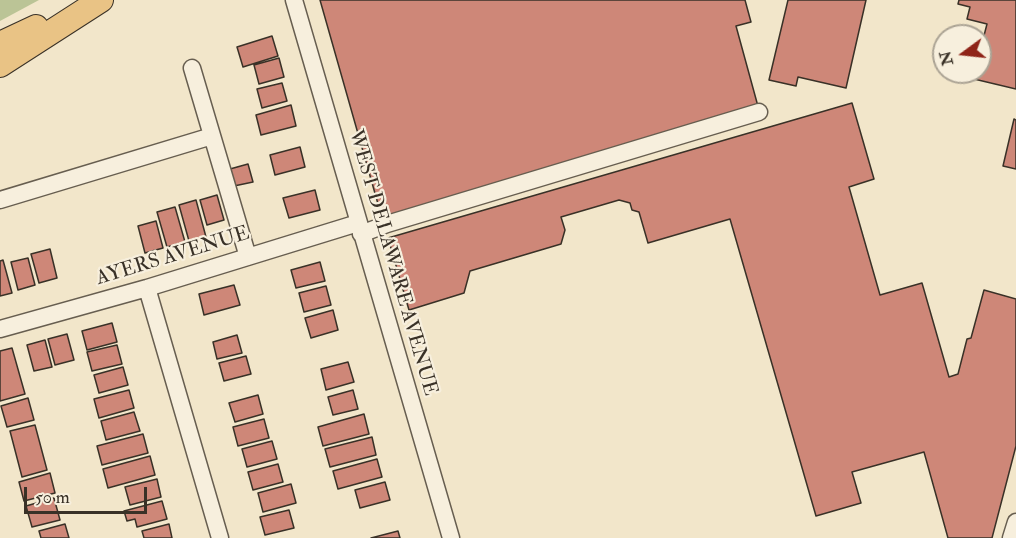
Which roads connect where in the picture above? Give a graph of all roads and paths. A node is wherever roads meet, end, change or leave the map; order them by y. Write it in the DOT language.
graph roads {
  1 [pos="93,0"];
  2 [pos="101,0"];
  3 [pos="294,0"];
  4 [pos="0,44"];
  5 [pos="0,65"];
  6 [pos="192,68"];
  7 [pos="759,112"];
  8 [pos="212,136"];
  9 [pos="0,200"];
  10 [pos="359,229"];
  11 [pos="248,257"];
  12 [pos="147,288"];
  13 [pos="0,329"];
  14 [pos="1016,522"];
  15 [pos="220,538"];
  16 [pos="451,538"];
  17 [pos="1011,538"];
  1 -- 4 [label="highway"];
  2 -- 5 [label="highway"];
  3 -- 10 [label="street, WEST DELAWARE AVENUE"];
  6 -- 8 [label="street"];
  7 -- 10 [label="street, AYERS AVENUE"];
  8 -- 9 [label="street"];
  8 -- 11 [label="street"];
  10 -- 11 [label="street, AYERS AVENUE"];
  10 -- 16 [label="street, WEST DELAWARE AVENUE"];
  11 -- 12 [label="street, AYERS AVENUE"];
  12 -- 13 [label="street, AYERS AVENUE"];
  12 -- 15 [label="street"];
  14 -- 17 [label="street"];
}
